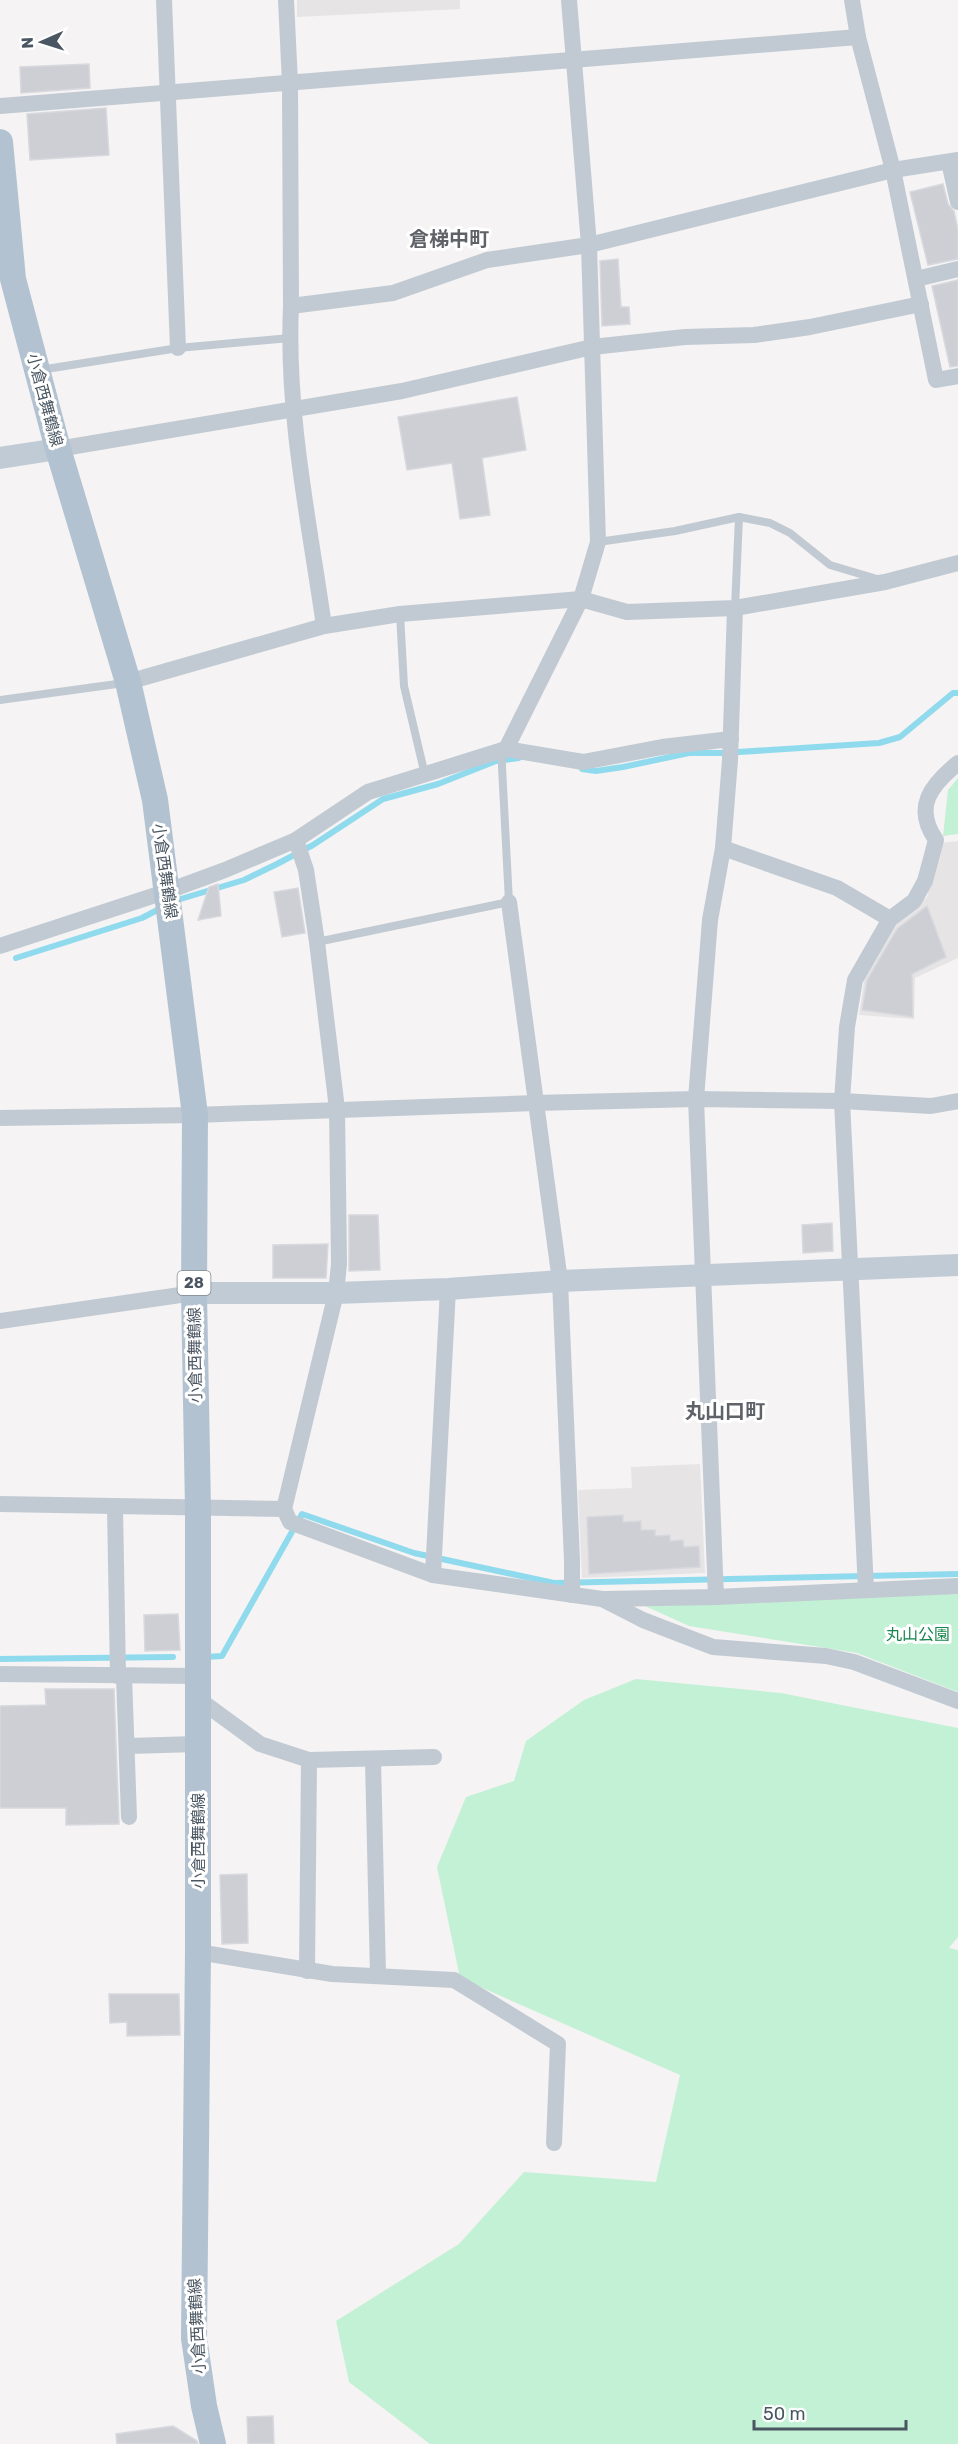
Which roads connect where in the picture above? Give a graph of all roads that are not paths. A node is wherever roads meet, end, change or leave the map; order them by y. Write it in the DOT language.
graph roads {
  1 [pos="164,0"];
  2 [pos="286,0"];
  3 [pos="569,0"];
  4 [pos="852,0"];
  5 [pos="858,37"];
  6 [pos="572,60"];
  7 [pos="290,83"];
  8 [pos="168,93"];
  9 [pos="0,106"];
  10 [pos="0,142"];
  11 [pos="953,161"];
  12 [pos="893,170"];
  13 [pos="958,202"];
  14 [pos="589,245"];
  15 [pos="958,269"];
  16 [pos="916,279"];
  17 [pos="6,280"];
  18 [pos="921,304"];
  19 [pos="291,306"];
  20 [pos="290,338"];
  21 [pos="592,347"];
  22 [pos="178,348"];
  23 [pos="37,371"];
  24 [pos="958,376"];
  25 [pos="294,411"];
  26 [pos="58,449"];
  27 [pos="0,458"];
  28 [pos="739,517"];
  29 [pos="598,542"];
  30 [pos="958,563"];
  31 [pos="885,582"];
  32 [pos="581,599"];
  33 [pos="735,608"];
  34 [pos="400,614"];
  35 [pos="324,626"];
  36 [pos="128,682"];
  37 [pos="0,700"];
  38 [pos="730,748"];
  39 [pos="503,758"];
  40 [pos="958,763"];
  41 [pos="425,775"];
  42 [pos="298,843"];
  43 [pos="723,848"];
  44 [pos="168,891"];
  45 [pos="509,902"];
  46 [pos="890,919"];
  47 [pos="317,942"];
  48 [pos="0,946"];
  49 [pos="696,1100"];
  50 [pos="842,1101"];
  51 [pos="958,1101"];
  52 [pos="535,1102"];
  53 [pos="337,1109"];
  54 [pos="195,1115"];
  55 [pos="0,1118"];
  56 [pos="958,1265"];
  57 [pos="850,1270"];
  58 [pos="702,1276"];
  59 [pos="560,1281"];
  60 [pos="448,1289"];
  61 [pos="194,1293"];
  62 [pos="336,1293"];
  63 [pos="0,1321"];
  64 [pos="0,1504"];
  65 [pos="115,1507"];
  66 [pos="198,1509"];
  67 [pos="287,1515"];
  68 [pos="433,1562"];
  69 [pos="716,1585"];
  70 [pos="958,1586"];
  71 [pos="866,1589"];
  72 [pos="572,1591"];
  73 [pos="602,1599"];
  74 [pos="119,1668"];
  75 [pos="0,1674"];
  76 [pos="197,1687"];
  77 [pos="958,1701"];
  78 [pos="197,1744"];
  79 [pos="128,1746"];
  80 [pos="434,1757"];
  81 [pos="309,1760"];
  82 [pos="373,1760"];
  83 [pos="129,1817"];
  84 [pos="198,1952"];
  85 [pos="307,1971"];
  86 [pos="378,1974"];
  87 [pos="554,2144"];
  88 [pos="213,2444"];
  1 -- 8 [label="street"];
  2 -- 7 [label="street"];
  3 -- 6 [label="street"];
  4 -- 5 [label="street"];
  5 -- 6 [label="street"];
  5 -- 12 [label="street"];
  6 -- 7 [label="street"];
  6 -- 14 [label="street"];
  7 -- 8 [label="street"];
  7 -- 19 [label="street"];
  8 -- 9 [label="street"];
  8 -- 22 [label="street"];
  10 -- 17 [label="main road, 小倉西舞鶴線 / 28"];
  11 -- 12 [label="street"];
  11 -- 13 [label="street"];
  12 -- 14 [label="street"];
  12 -- 16 [label="street"];
  14 -- 19 [label="street"];
  14 -- 21 [label="street"];
  15 -- 16 [label="street"];
  16 -- 18 [label="street"];
  17 -- 23 [label="main road, 小倉西舞鶴線 / 28"];
  18 -- 21 [label="street"];
  18 -- 24 [label="street"];
  19 -- 20 [label="street"];
  20 -- 22 [label="lane"];
  20 -- 25 [label="street"];
  21 -- 25 [label="street"];
  21 -- 29 [label="street"];
  22 -- 23 [label="lane"];
  23 -- 26 [label="main road, 小倉西舞鶴線 / 28"];
  25 -- 26 [label="street"];
  25 -- 35 [label="street"];
  26 -- 27 [label="street"];
  26 -- 36 [label="main road, 小倉西舞鶴線 / 28"];
  28 -- 29 [label="lane"];
  28 -- 31 [label="lane"];
  28 -- 33 [label="lane"];
  29 -- 32 [label="street"];
  30 -- 31 [label="street"];
  31 -- 33 [label="street"];
  32 -- 33 [label="street"];
  32 -- 34 [label="street"];
  32 -- 39 [label="street"];
  33 -- 38 [label="street"];
  34 -- 35 [label="street"];
  34 -- 41 [label="lane"];
  35 -- 36 [label="street"];
  36 -- 37 [label="lane"];
  36 -- 44 [label="main road, 小倉西舞鶴線 / 28"];
  38 -- 39 [label="street"];
  38 -- 43 [label="street"];
  39 -- 41 [label="street"];
  39 -- 45 [label="lane"];
  40 -- 46 [label="street"];
  41 -- 42 [label="street"];
  42 -- 44 [label="street"];
  42 -- 47 [label="street"];
  43 -- 46 [label="street"];
  43 -- 49 [label="street"];
  44 -- 48 [label="street"];
  44 -- 54 [label="main road, 小倉西舞鶴線 / 28"];
  45 -- 47 [label="lane"];
  45 -- 52 [label="street"];
  46 -- 50 [label="street"];
  47 -- 53 [label="street"];
  49 -- 50 [label="street"];
  49 -- 52 [label="street"];
  49 -- 58 [label="street"];
  50 -- 51 [label="street"];
  50 -- 57 [label="street"];
  52 -- 53 [label="street"];
  52 -- 59 [label="street"];
  53 -- 54 [label="street"];
  53 -- 62 [label="street"];
  54 -- 55 [label="street"];
  54 -- 61 [label="main road, 小倉西舞鶴線 / 28"];
  56 -- 57 [label="street"];
  57 -- 58 [label="street"];
  57 -- 71 [label="street"];
  58 -- 59 [label="street"];
  58 -- 69 [label="street"];
  59 -- 60 [label="street"];
  59 -- 72 [label="street"];
  60 -- 62 [label="street"];
  60 -- 68 [label="street"];
  61 -- 62 [label="street"];
  61 -- 63 [label="street"];
  61 -- 66 [label="main road, 小倉西舞鶴線 / 28"];
  62 -- 67 [label="street"];
  64 -- 65 [label="street"];
  65 -- 66 [label="street"];
  65 -- 74 [label="street"];
  66 -- 67 [label="street"];
  66 -- 76 [label="main road, 小倉西舞鶴線 / 28"];
  67 -- 68 [label="street"];
  68 -- 72 [label="street"];
  69 -- 71 [label="street"];
  69 -- 73 [label="street"];
  70 -- 71 [label="street"];
  72 -- 73 [label="street"];
  73 -- 77 [label="street"];
  74 -- 75 [label="street"];
  74 -- 76 [label="street"];
  74 -- 79 [label="street"];
  76 -- 78 [label="main road, 小倉西舞鶴線 / 28"];
  76 -- 81 [label="street"];
  78 -- 79 [label="street"];
  78 -- 84 [label="main road, 小倉西舞鶴線 / 28"];
  79 -- 83 [label="street"];
  80 -- 82 [label="street"];
  81 -- 82 [label="street"];
  81 -- 85 [label="street"];
  82 -- 86 [label="street"];
  84 -- 85 [label="street"];
  84 -- 88 [label="main road, 小倉西舞鶴線 / 28"];
  85 -- 86 [label="street"];
  86 -- 87 [label="street"];
}
